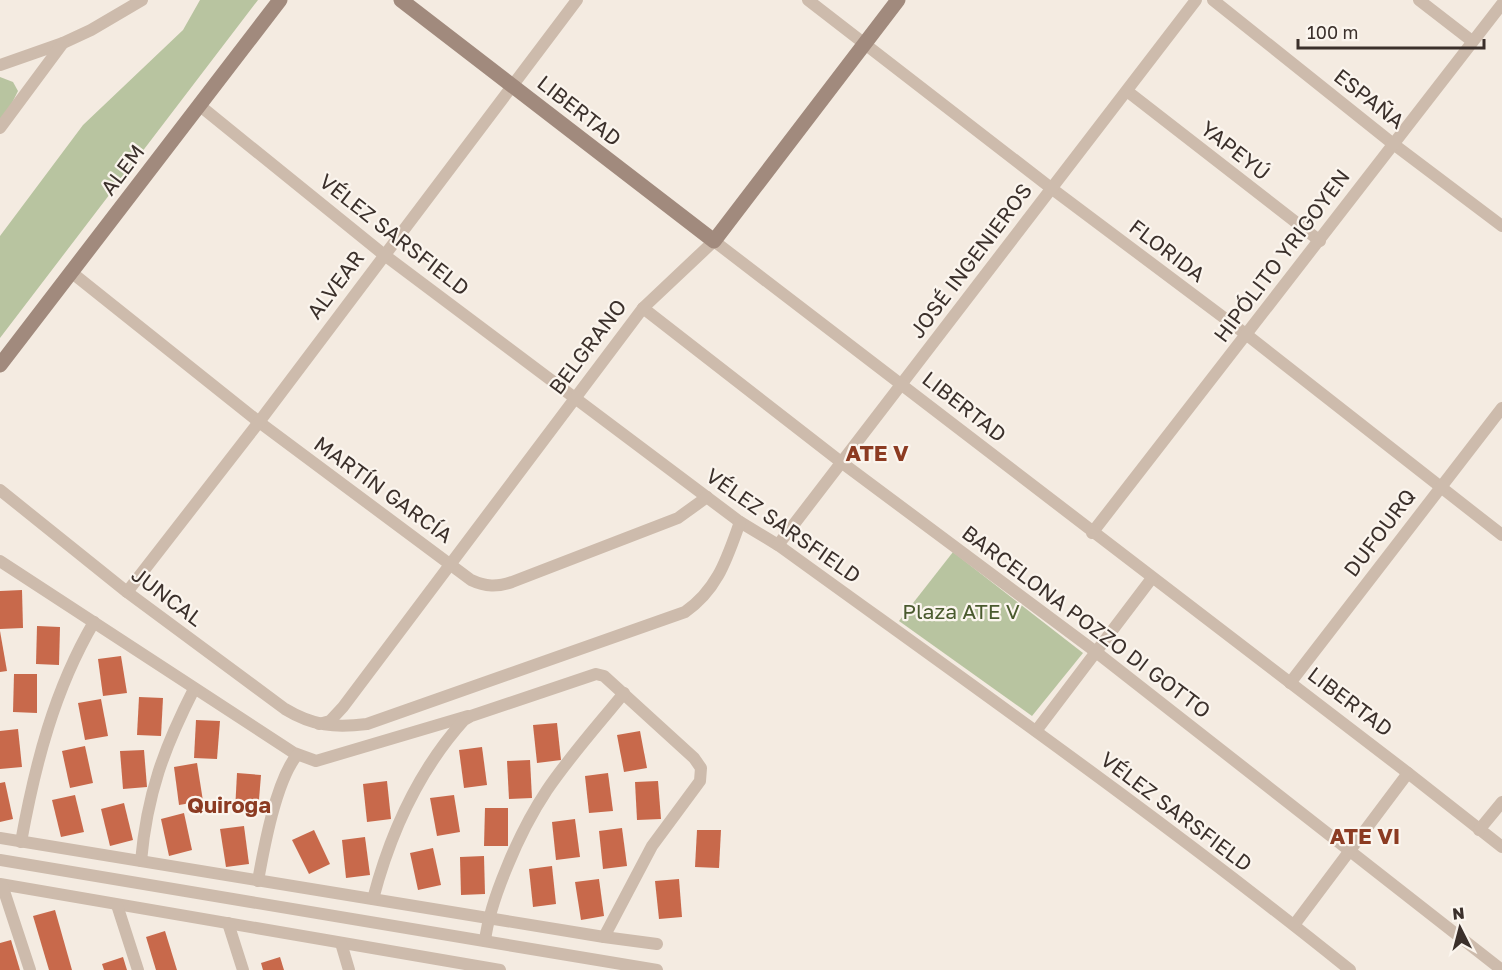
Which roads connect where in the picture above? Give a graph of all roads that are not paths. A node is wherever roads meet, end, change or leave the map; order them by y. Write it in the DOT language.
graph roads {
  1 [pos="142,0"];
  2 [pos="280,0"];
  3 [pos="401,0"];
  4 [pos="577,0"];
  5 [pos="808,0"];
  6 [pos="898,0"];
  7 [pos="1196,0"];
  8 [pos="1213,0"];
  9 [pos="1419,0"];
  10 [pos="1502,3"];
  11 [pos="1472,41"];
  12 [pos="63,43"];
  13 [pos="864,44"];
  14 [pos="0,65"];
  15 [pos="513,86"];
  16 [pos="1127,91"];
  17 [pos="199,105"];
  18 [pos="0,128"];
  19 [pos="1392,143"];
  20 [pos="1051,188"];
  21 [pos="1502,226"];
  22 [pos="714,241"];
  23 [pos="1320,241"];
  24 [pos="384,254"];
  25 [pos="71,272"];
  26 [pos="643,308"];
  27 [pos="1247,335"];
  28 [pos="0,365"];
  29 [pos="901,385"];
  30 [pos="576,398"];
  31 [pos="1502,408"];
  32 [pos="259,422"];
  33 [pos="841,462"];
  34 [pos="1440,487"];
  35 [pos="0,490"];
  36 [pos="707,498"];
  37 [pos="740,522"];
  38 [pos="1092,533"];
  39 [pos="1502,536"];
  40 [pos="778,545"];
  41 [pos="0,561"];
  42 [pos="450,563"];
  43 [pos="1152,578"];
  44 [pos="127,592"];
  45 [pos="94,622"];
  46 [pos="1096,652"];
  47 [pos="1290,683"];
  48 [pos="194,689"];
  49 [pos="624,693"];
  50 [pos="471,716"];
  51 [pos="319,724"];
  52 [pos="1035,731"];
  53 [pos="297,754"];
  54 [pos="1408,773"];
  55 [pos="1502,802"];
  56 [pos="1479,830"];
  57 [pos="0,838"];
  58 [pos="21,842"];
  59 [pos="1502,847"];
  60 [pos="1350,851"];
  61 [pos="0,860"];
  62 [pos="141,861"];
  63 [pos="258,881"];
  64 [pos="1,885"];
  65 [pos="373,899"];
  66 [pos="117,904"];
  67 [pos="488,918"];
  68 [pos="228,923"];
  69 [pos="1294,925"];
  70 [pos="604,937"];
  71 [pos="485,941"];
  72 [pos="341,943"];
  73 [pos="657,944"];
  74 [pos="30,970"];
  75 [pos="138,970"];
  76 [pos="243,970"];
  77 [pos="349,970"];
  78 [pos="500,970"];
  79 [pos="657,970"];
  80 [pos="1350,970"];
  81 [pos="1502,970"];
  1 -- 12 [label="street"];
  2 -- 17 [label="main road, ALEM"];
  3 -- 15 [label="main road, LIBERTAD"];
  4 -- 15 [label="street, ALVEAR"];
  5 -- 13 [label="street, FLORIDA"];
  6 -- 13 [label="main road, BELGRANO"];
  7 -- 16 [label="street, JOSÉ INGENIEROS"];
  8 -- 19 [label="street, ESPAÑA"];
  9 -- 11 [label="street"];
  10 -- 11 [label="street, HIPÓLITO YRIGOYEN"];
  11 -- 19 [label="street, HIPÓLITO YRIGOYEN"];
  12 -- 14 [label="street"];
  12 -- 18 [label="street"];
  13 -- 20 [label="street, FLORIDA"];
  13 -- 22 [label="main road, BELGRANO"];
  15 -- 22 [label="main road, LIBERTAD"];
  15 -- 24 [label="street, ALVEAR"];
  16 -- 20 [label="street, JOSÉ INGENIEROS"];
  16 -- 23 [label="street, YAPEYÚ"];
  17 -- 24 [label="street, VÉLEZ SARSFIELD"];
  17 -- 25 [label="main road, ALEM"];
  19 -- 21 [label="street, ESPAÑA"];
  19 -- 23 [label="street, HIPÓLITO YRIGOYEN"];
  20 -- 27 [label="street, FLORIDA"];
  20 -- 29 [label="street, JOSÉ INGENIEROS"];
  22 -- 26 [label="street, BELGRANO"];
  22 -- 29 [label="street, LIBERTAD"];
  23 -- 27 [label="street, HIPÓLITO YRIGOYEN"];
  24 -- 30 [label="street, VÉLEZ SARSFIELD"];
  24 -- 32 [label="street, ALVEAR"];
  25 -- 28 [label="main road, ALEM"];
  25 -- 32 [label="street, MARTÍN GARCÍA"];
  26 -- 30 [label="street, BELGRANO"];
  26 -- 33 [label="street, BARCELONA POZZO DI GOTTO"];
  27 -- 34 [label="street, FLORIDA"];
  27 -- 38 [label="street, HIPÓLITO YRIGOYEN"];
  29 -- 33 [label="street, JOSÉ INGENIEROS"];
  29 -- 38 [label="street, LIBERTAD"];
  30 -- 36 [label="street, VÉLEZ SARSFIELD"];
  30 -- 42 [label="street, BELGRANO"];
  31 -- 34 [label="street, DUFOURQ"];
  32 -- 42 [label="street, MARTÍN GARCÍA"];
  32 -- 44 [label="street, ALVEAR"];
  33 -- 40 [label="street, JOSÉ INGENIEROS"];
  33 -- 46 [label="street, BARCELONA POZZO DI GOTTO"];
  34 -- 39 [label="street, FLORIDA"];
  34 -- 47 [label="street, DUFOURQ"];
  35 -- 44 [label="street, JUNCAL"];
  36 -- 37 [label="street, VÉLEZ SARSFIELD"];
  36 -- 42 [label="street, MARTÍN GARCÍA"];
  37 -- 40 [label="street, VÉLEZ SARSFIELD"];
  37 -- 51 [label="street, JUNCAL"];
  38 -- 43 [label="street, LIBERTAD"];
  40 -- 52 [label="street, VÉLEZ SARSFIELD"];
  41 -- 45 [label="street"];
  42 -- 51 [label="street, BELGRANO"];
  43 -- 46 [label="street"];
  43 -- 47 [label="street, LIBERTAD"];
  44 -- 51 [label="street, JUNCAL"];
  45 -- 48 [label="street"];
  45 -- 58 [label="street"];
  46 -- 52 [label="street"];
  46 -- 60 [label="street, BARCELONA POZZO DI GOTTO"];
  47 -- 54 [label="street, LIBERTAD"];
  48 -- 53 [label="street"];
  48 -- 62 [label="street"];
  49 -- 50 [label="street"];
  49 -- 67 [label="street"];
  49 -- 70 [label="street"];
  50 -- 53 [label="street"];
  50 -- 65 [label="street"];
  52 -- 69 [label="street, VÉLEZ SARSFIELD"];
  53 -- 63 [label="street"];
  54 -- 56 [label="street, LIBERTAD"];
  54 -- 60 [label="street"];
  55 -- 56 [label="street"];
  56 -- 59 [label="street, LIBERTAD"];
  57 -- 58 [label="street"];
  58 -- 62 [label="street"];
  60 -- 69 [label="street"];
  60 -- 81 [label="street, BARCELONA POZZO DI GOTTO"];
  61 -- 71 [label="street"];
  62 -- 63 [label="street"];
  63 -- 65 [label="street"];
  64 -- 66 [label="street"];
  64 -- 74 [label="street"];
  65 -- 67 [label="street"];
  66 -- 68 [label="street"];
  66 -- 75 [label="street"];
  67 -- 70 [label="street"];
  67 -- 71 [label="street"];
  68 -- 72 [label="street"];
  68 -- 76 [label="street"];
  69 -- 80 [label="street, VÉLEZ SARSFIELD"];
  70 -- 73 [label="street"];
  71 -- 79 [label="street"];
  72 -- 77 [label="street"];
  72 -- 78 [label="street"];
}
